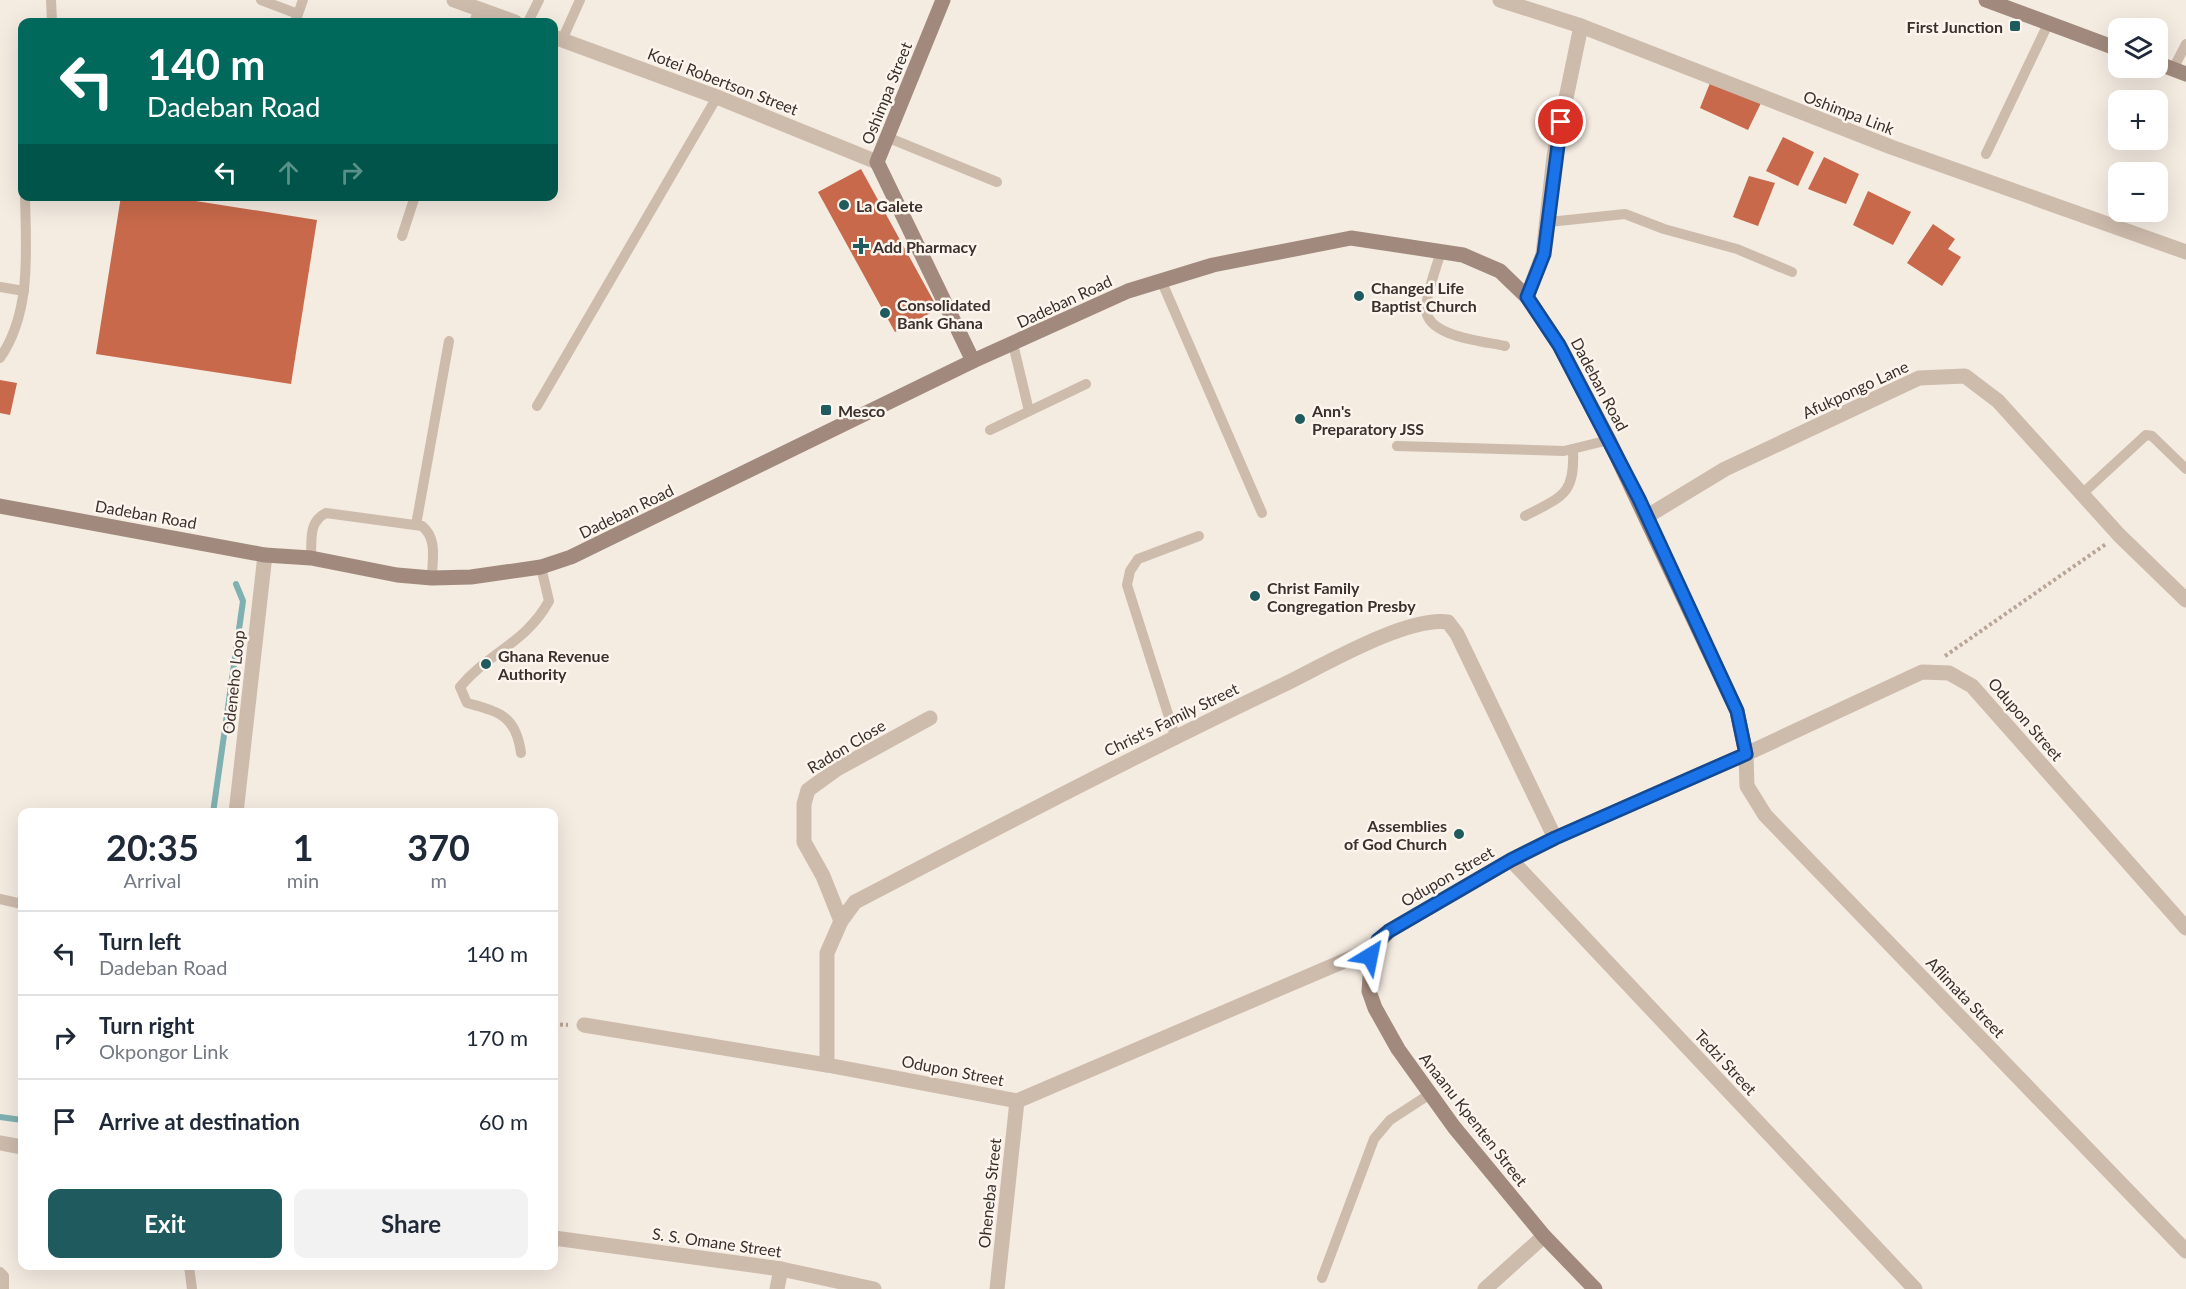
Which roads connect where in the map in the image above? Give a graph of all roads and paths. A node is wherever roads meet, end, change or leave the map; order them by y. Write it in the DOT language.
graph roads {
  1 [pos="51,0"];
  2 [pos="261,0"];
  3 [pos="303,0"];
  4 [pos="454,0"];
  5 [pos="539,0"];
  6 [pos="580,0"];
  7 [pos="943,0"];
  8 [pos="1500,0"];
  9 [pos="1992,1"];
  10 [pos="476,16"];
  11 [pos="52,18"];
  12 [pos="297,18"];
  13 [pos="530,18"];
  14 [pos="2048,24"];
  15 [pos="1581,26"];
  16 [pos="558,38"];
  17 [pos="2186,44"];
  18 [pos="2108,45"];
  19 [pos="2180,72"];
  20 [pos="717,97"];
  21 [pos="889,138"];
  22 [pos="1986,154"];
  23 [pos="877,162"];
  24 [pos="997,182"];
  25 [pos="25,201"];
  26 [pos="413,201"];
  27 [pos="1549,222"];
  28 [pos="402,236"];
  29 [pos="1441,251"];
  30 [pos="2186,252"];
  31 [pos="1792,272"];
  32 [pos="1161,280"];
  33 [pos="0,287"];
  34 [pos="24,291"];
  35 [pos="1527,297"];
  36 [pos="449,341"];
  37 [pos="1013,344"];
  38 [pos="1504,346"];
  39 [pos="0,358"];
  40 [pos="973,361"];
  41 [pos="1086,384"];
  42 [pos="537,406"];
  43 [pos="1029,411"];
  44 [pos="990,430"];
  45 [pos="1609,440"];
  46 [pos="1397,446"];
  47 [pos="1573,449"];
  48 [pos="2186,469"];
  49 [pos="2082,494"];
  50 [pos="0,506"];
  51 [pos="1262,513"];
  52 [pos="1526,516"];
  53 [pos="1646,517"];
  54 [pos="416,525"];
  55 [pos="2119,535"];
  56 [pos="1199,536"];
  57 [pos="265,555"];
  58 [pos="311,558"];
  59 [pos="541,567"];
  60 [pos="432,578"];
  61 [pos="2186,600"];
  62 [pos="1922,672"];
  63 [pos="930,718"];
  64 [pos="1175,736"];
  65 [pos="521,753"];
  66 [pos="1746,754"];
  67 [pos="237,808"];
  68 [pos="1555,838"];
  69 [pos="1511,860"];
  70 [pos="0,899"];
  71 [pos="18,903"];
  72 [pos="841,921"];
  73 [pos="2186,928"];
  74 [pos="1372,949"];
  75 [pos="584,1025"];
  76 [pos="827,1065"];
  77 [pos="1430,1094"];
  78 [pos="1017,1101"];
  79 [pos="0,1143"];
  80 [pos="18,1146"];
  81 [pos="1544,1236"];
  82 [pos="558,1239"];
  83 [pos="2186,1251"];
  84 [pos="781,1269"];
  85 [pos="190,1270"];
  86 [pos="0,1272"];
  87 [pos="1322,1278"];
  88 [pos="3,1289"];
  89 [pos="192,1289"];
  90 [pos="777,1289"];
  91 [pos="874,1289"];
  92 [pos="997,1289"];
  93 [pos="1485,1289"];
  94 [pos="1595,1289"];
  95 [pos="1915,1289"];
  1 -- 11 [label="lane"];
  2 -- 12 [label="lane"];
  3 -- 12 [label="lane"];
  4 -- 10 [label="street"];
  5 -- 13 [label="lane"];
  6 -- 16 [label="lane"];
  7 -- 21 [label="street, Oshimpa Street"];
  8 -- 15 [label="street, Oshimpa Link"];
  9 -- 14 [label="street"];
  14 -- 18 [label="street"];
  14 -- 22 [label="lane"];
  15 -- 27 [label="street"];
  15 -- 30 [label="street, Oshimpa Link"];
  16 -- 20 [label="street, Kotei Robertson Street"];
  17 -- 19 [label="lane"];
  20 -- 23 [label="street, Kotei Robertson Street"];
  20 -- 42 [label="lane"];
  21 -- 23 [label="street, Oshimpa Street"];
  21 -- 24 [label="lane"];
  23 -- 40 [label="street, Oshimpa Street"];
  25 -- 34 [label="lane"];
  26 -- 28 [label="lane"];
  27 -- 31 [label="lane"];
  27 -- 35 [label="street"];
  29 -- 32 [label="street, Dadeban Road"];
  29 -- 35 [label="street, Dadeban Road"];
  29 -- 38 [label="lane"];
  32 -- 37 [label="street, Dadeban Road"];
  32 -- 51 [label="lane"];
  33 -- 34 [label="lane"];
  34 -- 39 [label="lane"];
  35 -- 45 [label="street, Dadeban Road"];
  36 -- 54 [label="lane"];
  37 -- 40 [label="street, Dadeban Road"];
  37 -- 43 [label="lane"];
  40 -- 59 [label="street, Dadeban Road"];
  41 -- 43 [label="lane"];
  43 -- 44 [label="lane"];
  45 -- 47 [label="lane"];
  45 -- 53 [label="street, Dadeban Road"];
  46 -- 47 [label="lane"];
  47 -- 52 [label="lane"];
  48 -- 49 [label="lane"];
  49 -- 53 [label="street, Afukpongo Lane"];
  49 -- 55 [label="street, Afukpongo Lane"];
  50 -- 57 [label="street, Dadeban Road"];
  53 -- 66 [label="street, Dadeban Road"];
  54 -- 58 [label="lane"];
  54 -- 60 [label="lane"];
  55 -- 61 [label="street, Afukpongo Lane"];
  55 -- 62 [label="path"];
  56 -- 64 [label="lane"];
  57 -- 58 [label="street, Dadeban Road"];
  57 -- 67 [label="street, Odeneho Loop"];
  58 -- 60 [label="street, Dadeban Road"];
  59 -- 60 [label="street, Dadeban Road"];
  59 -- 65 [label="lane"];
  62 -- 66 [label="street, Odupon Street"];
  62 -- 73 [label="street, Odupon Street"];
  63 -- 72 [label="street, Radon Close"];
  64 -- 68 [label="street, Christ's Family Street"];
  64 -- 72 [label="street, Christ's Family Street"];
  66 -- 68 [label="street, Odupon Street"];
  66 -- 83 [label="street, Aflimata Street"];
  68 -- 69 [label="street, Odupon Street"];
  69 -- 74 [label="street, Odupon Street"];
  69 -- 95 [label="street, Tedzi Street"];
  70 -- 71 [label="lane"];
  72 -- 76 [label="street, Christ's Family Street"];
  74 -- 77 [label="street, Anaanu Kpenten Street"];
  74 -- 78 [label="street, Odupon Street"];
  75 -- 76 [label="street, Odupon Street"];
  76 -- 78 [label="street, Odupon Street"];
  77 -- 81 [label="street, Anaanu Kpenten Street"];
  77 -- 87 [label="lane"];
  78 -- 92 [label="street, Oheneba Street"];
  79 -- 80 [label="street"];
  81 -- 93 [label="street"];
  81 -- 94 [label="street, Anaanu Kpenten Street"];
  82 -- 84 [label="street, S. S. Omane Street"];
  84 -- 90 [label="street"];
  84 -- 91 [label="street, S. S. Omane Street"];
  85 -- 89 [label="lane"];
  86 -- 88 [label="lane"];
}
